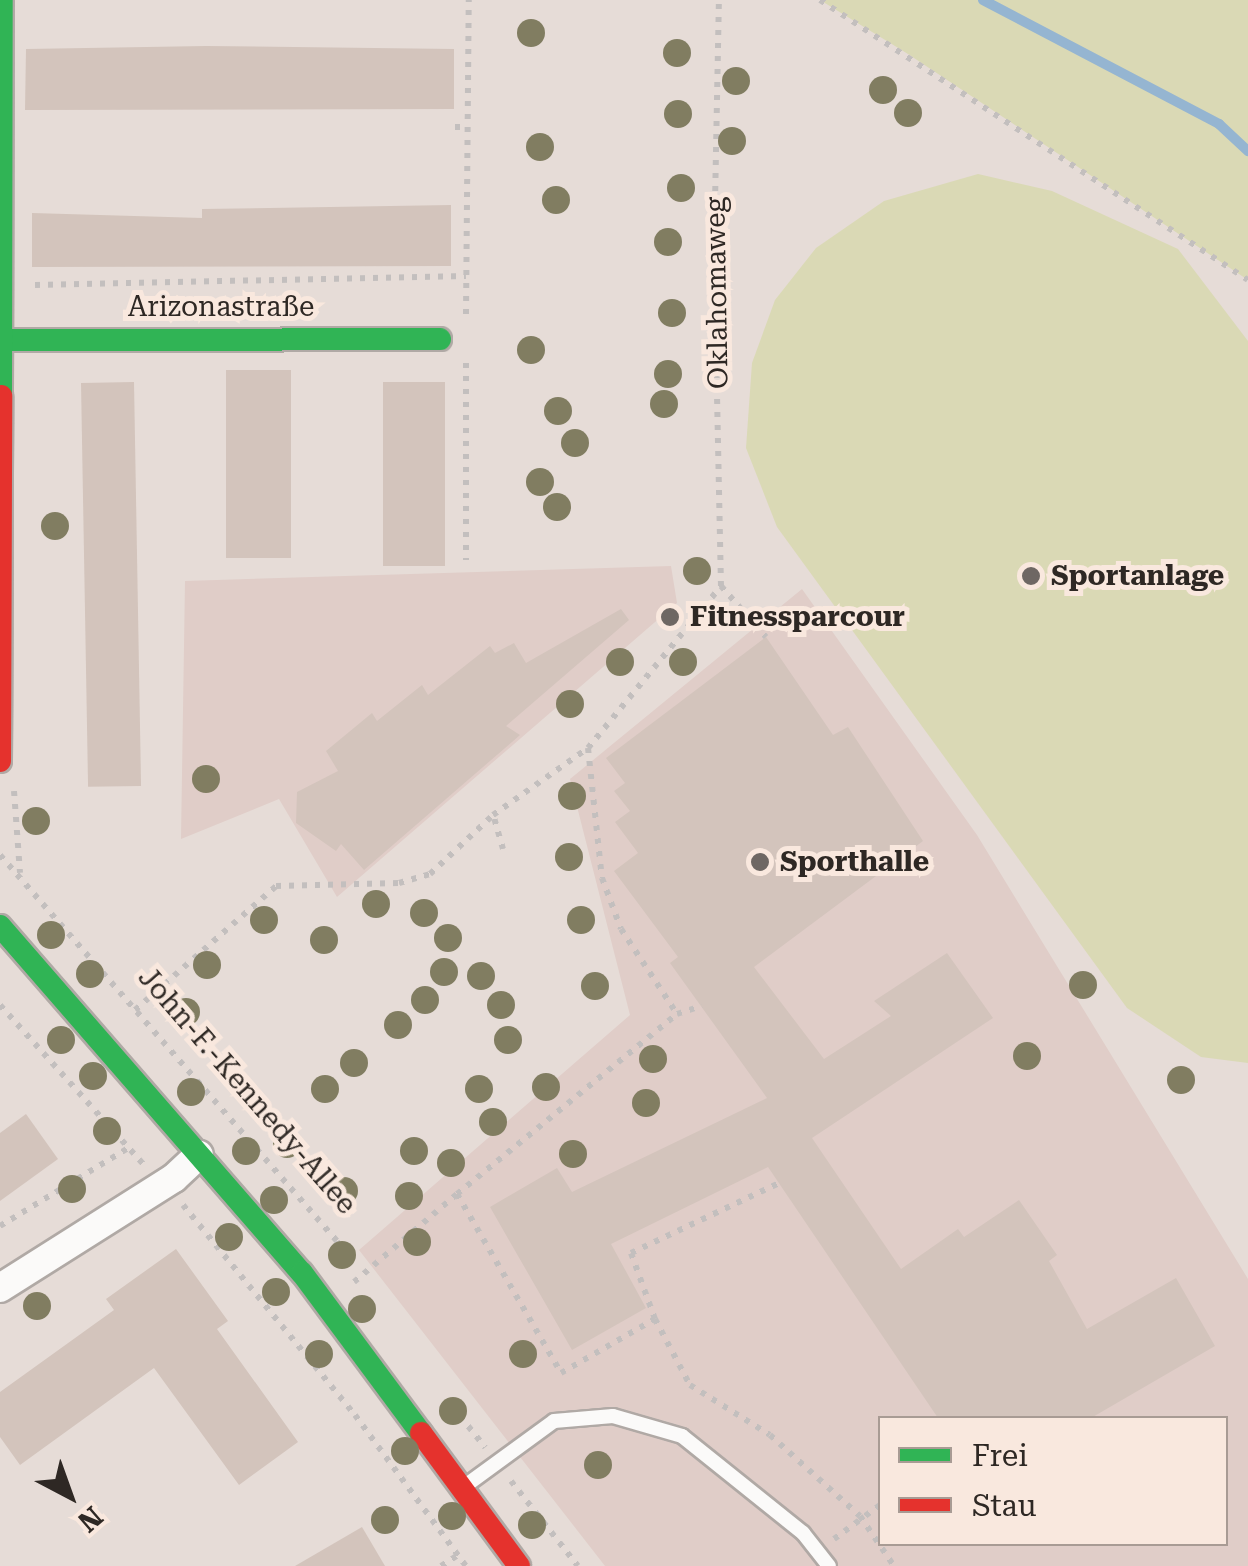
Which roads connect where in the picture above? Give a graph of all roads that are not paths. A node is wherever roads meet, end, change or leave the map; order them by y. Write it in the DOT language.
graph roads {
  1 [pos="2,0"];
  2 [pos="440,339"];
  3 [pos="2,340"];
  4 [pos="0,761"];
  5 [pos="0,926"];
  6 [pos="199,1154"];
  7 [pos="0,1288"];
  8 [pos="465,1486"];
  9 [pos="520,1566"];
  10 [pos="829,1566"];
  1 -- 3 [label="street"];
  2 -- 3 [label="street, Arizonastraße"];
  3 -- 4 [label="street"];
  5 -- 6 [label="street"];
  6 -- 7 [label="street"];
  6 -- 8 [label="street"];
  8 -- 9 [label="street"];
  8 -- 10 [label="lane"];
}
